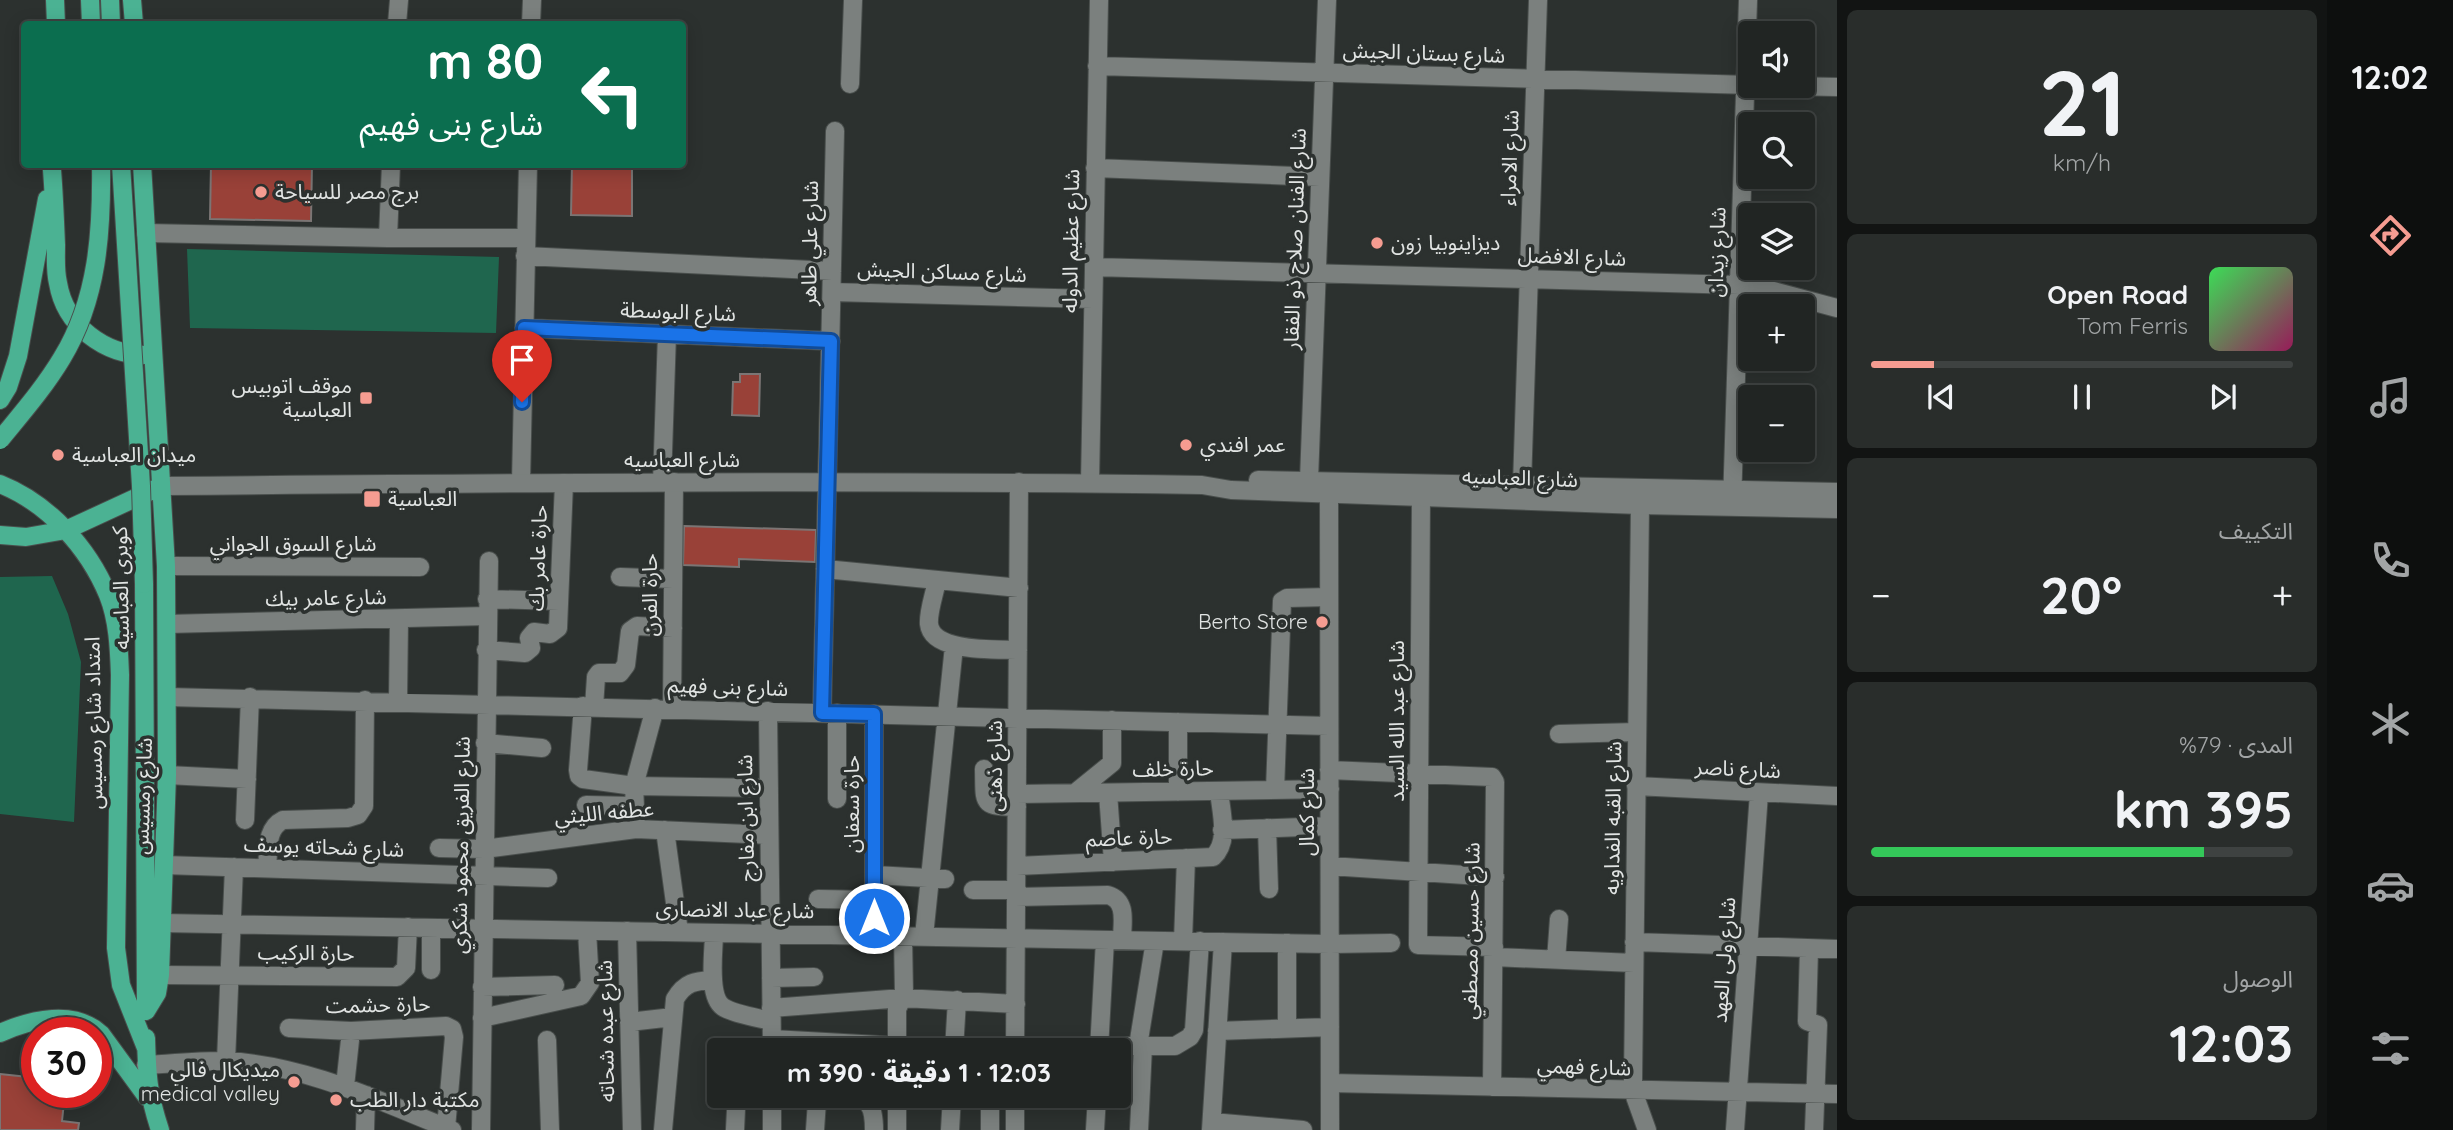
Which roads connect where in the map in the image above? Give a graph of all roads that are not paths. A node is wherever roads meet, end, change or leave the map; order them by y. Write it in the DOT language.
graph roads {
  1 [pos="55,0"];
  2 [pos="90,0"];
  3 [pos="110,0"];
  4 [pos="132,0"];
  5 [pos="398,0"];
  6 [pos="532,0"];
  7 [pos="853,0"];
  8 [pos="1098,0"];
  9 [pos="1327,0"];
  10 [pos="1538,0"];
  11 [pos="1748,0"];
  12 [pos="56,21"];
  13 [pos="91,21"];
  14 [pos="111,21"];
  15 [pos="134,21"];
  16 [pos="397,21"];
  17 [pos="531,21"];
  18 [pos="1748,21"];
  19 [pos="1097,66"];
  20 [pos="1324,73"];
  21 [pos="1535,79"];
  22 [pos="850,84"];
  23 [pos="1738,85"];
  24 [pos="1815,87"];
  25 [pos="1837,87"];
  26 [pos="1746,98"];
  27 [pos="835,131"];
  28 [pos="52,168"];
  29 [pos="52,168"];
  30 [pos="101,168"];
  31 [pos="121,168"];
  32 [pos="142,168"];
  33 [pos="391,168"];
  34 [pos="528,168"];
  35 [pos="1096,169"];
  36 [pos="1320,177"];
  37 [pos="146,233"];
  38 [pos="526,238"];
  39 [pos="388,239"];
  40 [pos="525,256"];
  41 [pos="1094,267"];
  42 [pos="832,271"];
  43 [pos="1317,273"];
  44 [pos="1529,279"];
  45 [pos="1739,285"];
  46 [pos="832,292"];
  47 [pos="1093,299"];
  48 [pos="1837,308"];
  49 [pos="524,328"];
  50 [pos="667,334"];
  51 [pos="831,341"];
  52 [pos="154,355"];
  53 [pos="0,400"];
  54 [pos="0,440"];
  55 [pos="1309,480"];
  56 [pos="522,482"];
  57 [pos="668,482"];
  58 [pos="828,482"];
  59 [pos="1019,482"];
  60 [pos="564,483"];
  61 [pos="1090,483"];
  62 [pos="0,484"];
  63 [pos="1202,485"];
  64 [pos="1522,485"];
  65 [pos="161,486"];
  66 [pos="1837,492"];
  67 [pos="1329,494"];
  68 [pos="1421,497"];
  69 [pos="1732,498"];
  70 [pos="1640,505"];
  71 [pos="1837,509"];
  72 [pos="66,530"];
  73 [pos="0,535"];
  74 [pos="489,561"];
  75 [pos="166,566"];
  76 [pos="420,568"];
  77 [pos="825,569"];
  78 [pos="620,577"];
  79 [pos="673,579"];
  80 [pos="937,580"];
  81 [pos="1019,588"];
  82 [pos="1329,597"];
  83 [pos="559,601"];
  84 [pos="487,608"];
  85 [pos="398,619"];
  86 [pos="167,624"];
  87 [pos="673,628"];
  88 [pos="954,646"];
  89 [pos="486,650"];
  90 [pos="1018,650"];
  91 [pos="167,696"];
  92 [pos="250,697"];
  93 [pos="365,700"];
  94 [pos="398,701"];
  95 [pos="486,704"];
  96 [pos="589,706"];
  97 [pos="663,708"];
  98 [pos="768,711"];
  99 [pos="829,713"];
  100 [pos="874,714"];
  101 [pos="946,716"];
  102 [pos="1018,718"];
  103 [pos="1112,720"];
  104 [pos="1178,722"];
  105 [pos="1277,725"];
  106 [pos="1329,726"];
  107 [pos="1637,732"];
  108 [pos="1559,734"];
  109 [pos="485,743"];
  110 [pos="542,748"];
  111 [pos="984,769"];
  112 [pos="1329,770"];
  113 [pos="1419,774"];
  114 [pos="167,775"];
  115 [pos="247,779"];
  116 [pos="634,786"];
  117 [pos="1636,786"];
  118 [pos="769,788"];
  119 [pos="1329,789"];
  120 [pos="1275,790"];
  121 [pos="1219,791"];
  122 [pos="1178,792"];
  123 [pos="1075,793"];
  124 [pos="1108,793"];
  125 [pos="1759,793"];
  126 [pos="1837,796"];
  127 [pos="837,799"];
  128 [pos="1017,801"];
  129 [pos="586,805"];
  130 [pos="634,806"];
  131 [pos="245,820"];
  132 [pos="1329,826"];
  133 [pos="1267,828"];
  134 [pos="636,829"];
  135 [pos="665,830"];
  136 [pos="1222,830"];
  137 [pos="769,835"];
  138 [pos="439,848"];
  139 [pos="484,849"];
  140 [pos="1186,858"];
  141 [pos="1113,862"];
  142 [pos="163,865"];
  143 [pos="1017,866"];
  144 [pos="1330,866"];
  145 [pos="234,867"];
  146 [pos="267,868"];
  147 [pos="1419,872"];
  148 [pos="874,875"];
  149 [pos="484,876"];
  150 [pos="1495,877"];
  151 [pos="548,878"];
  152 [pos="937,878"];
  153 [pos="1269,889"];
  154 [pos="973,890"];
  155 [pos="1016,893"];
  156 [pos="818,899"];
  157 [pos="874,900"];
  158 [pos="1559,919"];
  159 [pos="162,923"];
  160 [pos="232,924"];
  161 [pos="408,927"];
  162 [pos="431,928"];
  163 [pos="483,929"];
  164 [pos="587,930"];
  165 [pos="627,931"];
  166 [pos="679,932"];
  167 [pos="714,933"];
  168 [pos="771,934"];
  169 [pos="874,936"];
  170 [pos="903,936"];
  171 [pos="924,936"];
  172 [pos="1016,938"];
  173 [pos="1114,940"];
  174 [pos="1156,941"];
  175 [pos="1191,941"];
  176 [pos="1223,942"];
  177 [pos="1634,942"];
  178 [pos="1287,943"];
  179 [pos="1391,943"];
  180 [pos="1330,944"];
  181 [pos="1748,948"];
  182 [pos="1809,949"];
  183 [pos="1837,949"];
  184 [pos="1494,952"];
  185 [pos="1556,960"];
  186 [pos="1634,963"];
  187 [pos="431,970"];
  188 [pos="229,974"];
  189 [pos="160,975"];
  190 [pos="814,977"];
  191 [pos="771,978"];
  192 [pos="713,980"];
  193 [pos="555,985"];
  194 [pos="482,987"];
  195 [pos="903,998"];
  196 [pos="957,1000"];
  197 [pos="1016,1004"];
  198 [pos="146,1011"];
  199 [pos="673,1017"];
  200 [pos="482,1018"];
  201 [pos="629,1022"];
  202 [pos="1330,1027"];
  203 [pos="289,1028"];
  204 [pos="1287,1028"];
  205 [pos="771,1029"];
  206 [pos="351,1031"];
  207 [pos="1217,1031"];
  208 [pos="0,1033"];
  209 [pos="831,1038"];
  210 [pos="897,1038"];
  211 [pos="955,1038"];
  212 [pos="1015,1038"];
  213 [pos="1101,1038"];
  214 [pos="547,1040"];
  215 [pos="1131,1046"];
  216 [pos="1141,1046"];
  217 [pos="146,1057"];
  218 [pos="226,1061"];
  219 [pos="1330,1083"];
  220 [pos="345,1086"];
  221 [pos="1492,1087"];
  222 [pos="1633,1091"];
  223 [pos="1737,1092"];
  224 [pos="1815,1094"];
  225 [pos="1837,1094"];
  226 [pos="366,1095"];
  227 [pos="151,1103"];
  228 [pos="772,1108"];
  229 [pos="817,1108"];
  230 [pos="872,1108"];
  231 [pos="897,1108"];
  232 [pos="951,1108"];
  233 [pos="1015,1108"];
  234 [pos="1096,1108"];
  235 [pos="736,1109"];
  236 [pos="990,1111"];
  237 [pos="1211,1126"];
  238 [pos="449,1129"];
  239 [pos="160,1130"];
  240 [pos="365,1130"];
  241 [pos="481,1130"];
  242 [pos="550,1130"];
  243 [pos="632,1130"];
  244 [pos="663,1130"];
  245 [pos="736,1130"];
  246 [pos="772,1130"];
  247 [pos="815,1130"];
  248 [pos="874,1130"];
  249 [pos="897,1130"];
  250 [pos="950,1130"];
  251 [pos="990,1130"];
  252 [pos="1015,1130"];
  253 [pos="1095,1130"];
  254 [pos="1139,1130"];
  255 [pos="1303,1130"];
  256 [pos="1330,1130"];
  257 [pos="1647,1130"];
  258 [pos="1735,1130"];
  259 [pos="1814,1130"];
  1 -- 12 [label="main road"];
  2 -- 13 [label="main road"];
  3 -- 14 [label="main road"];
  4 -- 15 [label="main road"];
  5 -- 16 [label="street"];
  6 -- 17 [label="street"];
  7 -- 22 [label="street"];
  8 -- 19 [label="street, شارع عظيم الدوله"];
  9 -- 20 [label="street, شارع الفنان صلاح ذو الفقار"];
  10 -- 21 [label="street, شارع الامراء"];
  11 -- 18 [label="street, شارع زيدان"];
  19 -- 20 [label="street, شارع بستان الجيش"];
  19 -- 35 [label="street, شارع عظيم الدوله"];
  20 -- 21 [label="street, شارع بستان الجيش"];
  20 -- 36 [label="street, شارع الفنان صلاح ذو الفقار"];
  21 -- 23 [label="street, شارع بستان الجيش"];
  21 -- 44 [label="street, شارع الامراء"];
  24 -- 25 [label="street"];
  26 -- 45 [label="street, شارع زيدان"];
  27 -- 42 [label="street, شارع علي طاهر"];
  28 -- 52 [label="main road"];
  29 -- 53 [label="main road"];
  30 -- 54 [label="main road, bridge"];
  31 -- 198 [label="main road, كوبرى العباسيه, bridge"];
  32 -- 37 [label="main road"];
  33 -- 39 [label="street"];
  34 -- 38 [label="street"];
  35 -- 36 [label="street"];
  35 -- 41 [label="street, شارع عظيم الدوله"];
  36 -- 43 [label="street, شارع الفنان صلاح ذو الفقار"];
  37 -- 39 [label="street"];
  37 -- 52 [label="main road"];
  38 -- 39 [label="street"];
  38 -- 40 [label="street"];
  40 -- 42 [label="street"];
  40 -- 49 [label="street"];
  41 -- 43 [label="street, شارع الافضل"];
  41 -- 47 [label="street, شارع عظيم الدوله"];
  42 -- 46 [label="street, شارع علي طاهر"];
  43 -- 44 [label="street, شارع الافضل"];
  43 -- 55 [label="street, شارع الفنان صلاح ذو الفقار"];
  44 -- 45 [label="street, شارع الافضل"];
  44 -- 64 [label="street, شارع الامراء"];
  45 -- 48 [label="street, شارع الافضل"];
  45 -- 69 [label="street, شارع زيدان"];
  46 -- 47 [label="street, شارع مساكن الجيش"];
  46 -- 51 [label="street, شارع علي طاهر"];
  47 -- 61 [label="street, شارع عظيم الدوله"];
  49 -- 50 [label="street, شارع البوسطة"];
  49 -- 56 [label="street"];
  50 -- 51 [label="street, شارع البوسطة"];
  50 -- 57 [label="street, حارة الفرن"];
  51 -- 58 [label="street, شارع علي طاهر"];
  52 -- 65 [label="main road"];
  55 -- 63 [label="street, شارع العباسيه"];
  55 -- 64 [label="street, شارع العباسيه"];
  56 -- 60 [label="street, شارع العباسيه"];
  56 -- 65 [label="street, شارع العباسيه"];
  57 -- 58 [label="street, شارع العباسيه"];
  57 -- 60 [label="street, شارع العباسيه"];
  57 -- 79 [label="street, حارة الفرن"];
  58 -- 59 [label="street, شارع العباسيه"];
  58 -- 77 [label="street, شارع علي طاهر"];
  59 -- 61 [label="street, شارع العباسيه"];
  59 -- 81 [label="street, شارع ذهنى"];
  60 -- 83 [label="street, حارة عامر بك"];
  61 -- 63 [label="street, شارع العباسيه"];
  62 -- 72 [label="main road, امتداد شارع رمسيس"];
  63 -- 67 [label="street, شارع العباسيه"];
  64 -- 69 [label="street, شارع العباسيه"];
  65 -- 72 [label="main road"];
  65 -- 75 [label="main road, شارع رمسيس"];
  66 -- 69 [label="street, شارع العباسيه"];
  67 -- 68 [label="street, شارع العباسيه"];
  67 -- 82 [label="street, شارع كمال"];
  68 -- 70 [label="street, شارع العباسيه"];
  68 -- 113 [label="street, شارع عبد الله السيد"];
  69 -- 70 [label="street, شارع العباسيه"];
  69 -- 71 [label="street, شارع العباسيه"];
  70 -- 107 [label="street, شارع القبه الفداويه"];
  72 -- 73 [label="main road"];
  72 -- 217 [label="main road, امتداد شارع رمسيس"];
  74 -- 84 [label="street, شارع الفريق محمود شكري"];
  75 -- 76 [label="street, شارع السوق الجواني"];
  75 -- 86 [label="main road, شارع رمسيس"];
  77 -- 80 [label="street"];
  77 -- 99 [label="street, شارع علي طاهر"];
  78 -- 79 [label="street"];
  79 -- 87 [label="street, حارة الفرن"];
  80 -- 81 [label="street"];
  80 -- 88 [label="street"];
  81 -- 90 [label="street, شارع ذهنى"];
  82 -- 105 [label="street"];
  82 -- 106 [label="street, شارع كمال"];
  83 -- 84 [label="street, شارع عامر بيك"];
  83 -- 89 [label="street, حارة عامر بك"];
  84 -- 85 [label="street, شارع عامر بيك"];
  84 -- 89 [label="street, شارع الفريق محمود شكري"];
  85 -- 86 [label="street, شارع عامر بيك"];
  85 -- 94 [label="street"];
  86 -- 91 [label="main road, شارع رمسيس"];
  87 -- 96 [label="street"];
  87 -- 97 [label="street, حارة الفرن"];
  88 -- 90 [label="street"];
  88 -- 101 [label="street"];
  89 -- 95 [label="street, شارع الفريق محمود شكري"];
  90 -- 102 [label="street, شارع ذهنى"];
  91 -- 92 [label="street, شارع بنى فهيم"];
  91 -- 114 [label="main road, شارع رمسيس"];
  92 -- 93 [label="street, شارع بنى فهيم"];
  92 -- 115 [label="street"];
  93 -- 94 [label="street, شارع بنى فهيم"];
  93 -- 146 [label="street"];
  94 -- 95 [label="street, شارع بنى فهيم"];
  95 -- 96 [label="street, شارع بنى فهيم"];
  95 -- 109 [label="street, شارع الفريق محمود شكري"];
  96 -- 97 [label="street, شارع بنى فهيم"];
  96 -- 116 [label="street"];
  97 -- 98 [label="street, شارع بنى فهيم"];
  97 -- 116 [label="street, حارة الفرن"];
  98 -- 99 [label="street, شارع بنى فهيم"];
  98 -- 118 [label="street, شارع ابن مفارج"];
  99 -- 100 [label="street, شارع بنى فهيم"];
  99 -- 127 [label="street, شارع علي طاهر"];
  100 -- 101 [label="street, شارع بنى فهيم"];
  100 -- 148 [label="street, حارة سعفان"];
  101 -- 102 [label="street, شارع بنى فهيم"];
  101 -- 152 [label="street"];
  102 -- 103 [label="street, شارع بنى فهيم"];
  102 -- 128 [label="street, شارع ذهنى"];
  103 -- 104 [label="street, شارع بنى فهيم"];
  103 -- 123 [label="street"];
  104 -- 105 [label="street, شارع بنى فهيم"];
  104 -- 122 [label="street"];
  105 -- 106 [label="street, شارع بنى فهيم"];
  105 -- 120 [label="street"];
  106 -- 112 [label="street, شارع كمال"];
  107 -- 108 [label="street"];
  107 -- 117 [label="street, شارع القبه الفداويه"];
  109 -- 110 [label="street"];
  109 -- 139 [label="street, شارع الفريق محمود شكري"];
  111 -- 128 [label="street, حارة خلف"];
  112 -- 113 [label="street"];
  112 -- 119 [label="street, شارع كمال"];
  113 -- 147 [label="street, شارع عبد الله السيد"];
  113 -- 150 [label="street, شارع حسين مصطفي"];
  114 -- 115 [label="street"];
  114 -- 142 [label="main road, شارع رمسيس"];
  115 -- 131 [label="street"];
  116 -- 118 [label="street"];
  116 -- 130 [label="street, حارة الفرن"];
  117 -- 125 [label="street, شارع ناصر"];
  117 -- 177 [label="street, شارع القبه الفداويه"];
  118 -- 137 [label="street, شارع ابن مفارج"];
  119 -- 120 [label="street, حارة خلف"];
  119 -- 132 [label="street, شارع كمال"];
  120 -- 121 [label="street, حارة خلف"];
  121 -- 122 [label="street, حارة خلف"];
  121 -- 136 [label="street"];
  122 -- 124 [label="street, حارة خلف"];
  123 -- 124 [label="street, حارة خلف"];
  123 -- 128 [label="street, حارة خلف"];
  124 -- 141 [label="street"];
  125 -- 126 [label="street, شارع ناصر"];
  125 -- 181 [label="street, شارع ولى العهد"];
  128 -- 143 [label="street, شارع ذهنى"];
  129 -- 130 [label="street"];
  130 -- 134 [label="street, حارة الفرن"];
  132 -- 133 [label="street"];
  132 -- 144 [label="street, شارع كمال"];
  133 -- 136 [label="street"];
  133 -- 153 [label="street"];
  134 -- 135 [label="street, عطفه الليثي"];
  134 -- 139 [label="street, عطفه الليثي"];
  135 -- 137 [label="street, عطفه الليثي"];
  135 -- 166 [label="street"];
  136 -- 140 [label="street, حارة عاصم"];
  137 -- 168 [label="street, شارع ابن مفارج"];
  138 -- 139 [label="street, عطفه الليثي"];
  139 -- 149 [label="street, شارع الفريق محمود شكري"];
  140 -- 141 [label="street, حارة عاصم"];
  140 -- 175 [label="street"];
  141 -- 143 [label="street, حارة عاصم"];
  142 -- 145 [label="street, شارع شحاته يوسف"];
  142 -- 159 [label="main road, شارع رمسيس"];
  143 -- 155 [label="street, شارع ذهنى"];
  144 -- 147 [label="street"];
  144 -- 180 [label="street, شارع كمال"];
  145 -- 146 [label="street, شارع شحاته يوسف"];
  145 -- 160 [label="street"];
  146 -- 149 [label="street, شارع شحاته يوسف"];
  147 -- 150 [label="street"];
  147 -- 184 [label="street, شارع عبد الله السيد"];
  148 -- 152 [label="street"];
  148 -- 157 [label="street, حارة سعفان"];
  149 -- 151 [label="street, شارع شحاته يوسف"];
  149 -- 163 [label="street, شارع الفريق محمود شكري"];
  150 -- 184 [label="street, شارع حسين مصطفي"];
  152 -- 171 [label="street"];
  154 -- 155 [label="street"];
  155 -- 172 [label="street, شارع ذهنى"];
  155 -- 173 [label="street"];
  156 -- 157 [label="street"];
  157 -- 169 [label="street, حارة سعفان"];
  158 -- 185 [label="street"];
  159 -- 160 [label="street, شارع عباد الانصارى"];
  159 -- 189 [label="main road, شارع رمسيس"];
  160 -- 161 [label="street, شارع عباد الانصارى"];
  160 -- 188 [label="street"];
  161 -- 162 [label="street, شارع عباد الانصارى"];
  161 -- 188 [label="street, حارة الركيب"];
  162 -- 163 [label="street, شارع عباد الانصارى"];
  162 -- 187 [label="street"];
  163 -- 164 [label="street, شارع عباد الانصارى"];
  163 -- 194 [label="street, شارع الفريق محمود شكري"];
  164 -- 165 [label="street, شارع عباد الانصارى"];
  164 -- 200 [label="street"];
  165 -- 166 [label="street, شارع عباد الانصارى"];
  165 -- 201 [label="street, شارع عبده شحاته"];
  166 -- 167 [label="street, شارع عباد الانصارى"];
  167 -- 168 [label="street, شارع عباد الانصارى"];
  167 -- 192 [label="street"];
  168 -- 169 [label="street, شارع عباد الانصارى"];
  168 -- 191 [label="street, شارع ابن مفارج"];
  169 -- 170 [label="street, شارع عباد الانصارى"];
  170 -- 171 [label="street, شارع عباد الانصارى"];
  170 -- 195 [label="street"];
  171 -- 172 [label="street, شارع عباد الانصارى"];
  172 -- 173 [label="street, شارع عباد الانصارى"];
  172 -- 197 [label="street, شارع ذهنى"];
  173 -- 174 [label="street, شارع عباد الانصارى"];
  173 -- 213 [label="street"];
  174 -- 175 [label="street, شارع عباد الانصارى"];
  174 -- 216 [label="street"];
  175 -- 176 [label="street, شارع عباد الانصارى"];
  175 -- 216 [label="street"];
  176 -- 178 [label="street, شارع عباد الانصارى"];
  176 -- 207 [label="street"];
  177 -- 181 [label="street"];
  177 -- 186 [label="street, شارع القبه الفداويه"];
  178 -- 180 [label="street, شارع عباد الانصارى"];
  178 -- 204 [label="street"];
  179 -- 180 [label="street, شارع عباد الانصارى"];
  180 -- 202 [label="street, شارع كمال"];
  181 -- 182 [label="street"];
  181 -- 223 [label="street, شارع ولى العهد"];
  182 -- 183 [label="street"];
  182 -- 224 [label="street"];
  184 -- 185 [label="street"];
  184 -- 221 [label="street, شارع حسين مصطفي"];
  185 -- 186 [label="street"];
  186 -- 222 [label="street, شارع القبه الفداويه"];
  188 -- 189 [label="street, حارة الركيب"];
  188 -- 218 [label="street"];
  189 -- 198 [label="main road, شارع رمسيس"];
  190 -- 191 [label="street"];
  191 -- 205 [label="street, شارع ابن مفارج"];
  192 -- 199 [label="street"];
  192 -- 205 [label="street"];
  193 -- 194 [label="street"];
  194 -- 200 [label="street, شارع الفريق محمود شكري"];
  195 -- 196 [label="street"];
  195 -- 205 [label="street"];
  195 -- 210 [label="street"];
  196 -- 197 [label="street"];
  196 -- 211 [label="street"];
  197 -- 212 [label="street, شارع ذهنى"];
  198 -- 217 [label="main road, شارع رمسيس"];
  199 -- 201 [label="street"];
  199 -- 244 [label="street"];
  200 -- 241 [label="street, شارع الفريق محمود شكري"];
  201 -- 243 [label="street, شارع عبده شحاته"];
  202 -- 204 [label="street"];
  202 -- 219 [label="street, شارع كمال"];
  203 -- 206 [label="street, حارة حشمت"];
  204 -- 207 [label="street"];
  205 -- 209 [label="street"];
  206 -- 220 [label="street"];
  206 -- 238 [label="street, حارة حشمت"];
  207 -- 237 [label="street"];
  208 -- 227 [label="main road, شارع رمسيس"];
  214 -- 242 [label="street"];
  215 -- 216 [label="street"];
  216 -- 254 [label="street"];
  217 -- 218 [label="street"];
  217 -- 227 [label="main road, شارع رمسيس"];
  218 -- 220 [label="street"];
  219 -- 221 [label="street, شارع فهمي"];
  219 -- 256 [label="street, شارع كمال"];
  220 -- 226 [label="street"];
  221 -- 222 [label="street, شارع فهمي"];
  222 -- 223 [label="street, شارع فهمي"];
  222 -- 257 [label="street, شارع القبه الفداويه"];
  223 -- 224 [label="street, شارع فهمي"];
  223 -- 258 [label="street, شارع ولى العهد"];
  224 -- 225 [label="street, شارع فهمي"];
  224 -- 259 [label="street"];
  226 -- 238 [label="street"];
  226 -- 240 [label="street"];
  227 -- 239 [label="main road, شارع رمسيس"];
  228 -- 246 [label="street"];
  229 -- 247 [label="street"];
  230 -- 248 [label="street"];
  231 -- 249 [label="street"];
  232 -- 250 [label="street"];
  233 -- 252 [label="street"];
  234 -- 253 [label="street"];
  235 -- 245 [label="street"];
  236 -- 251 [label="street"];
  237 -- 255 [label="street"];
}
